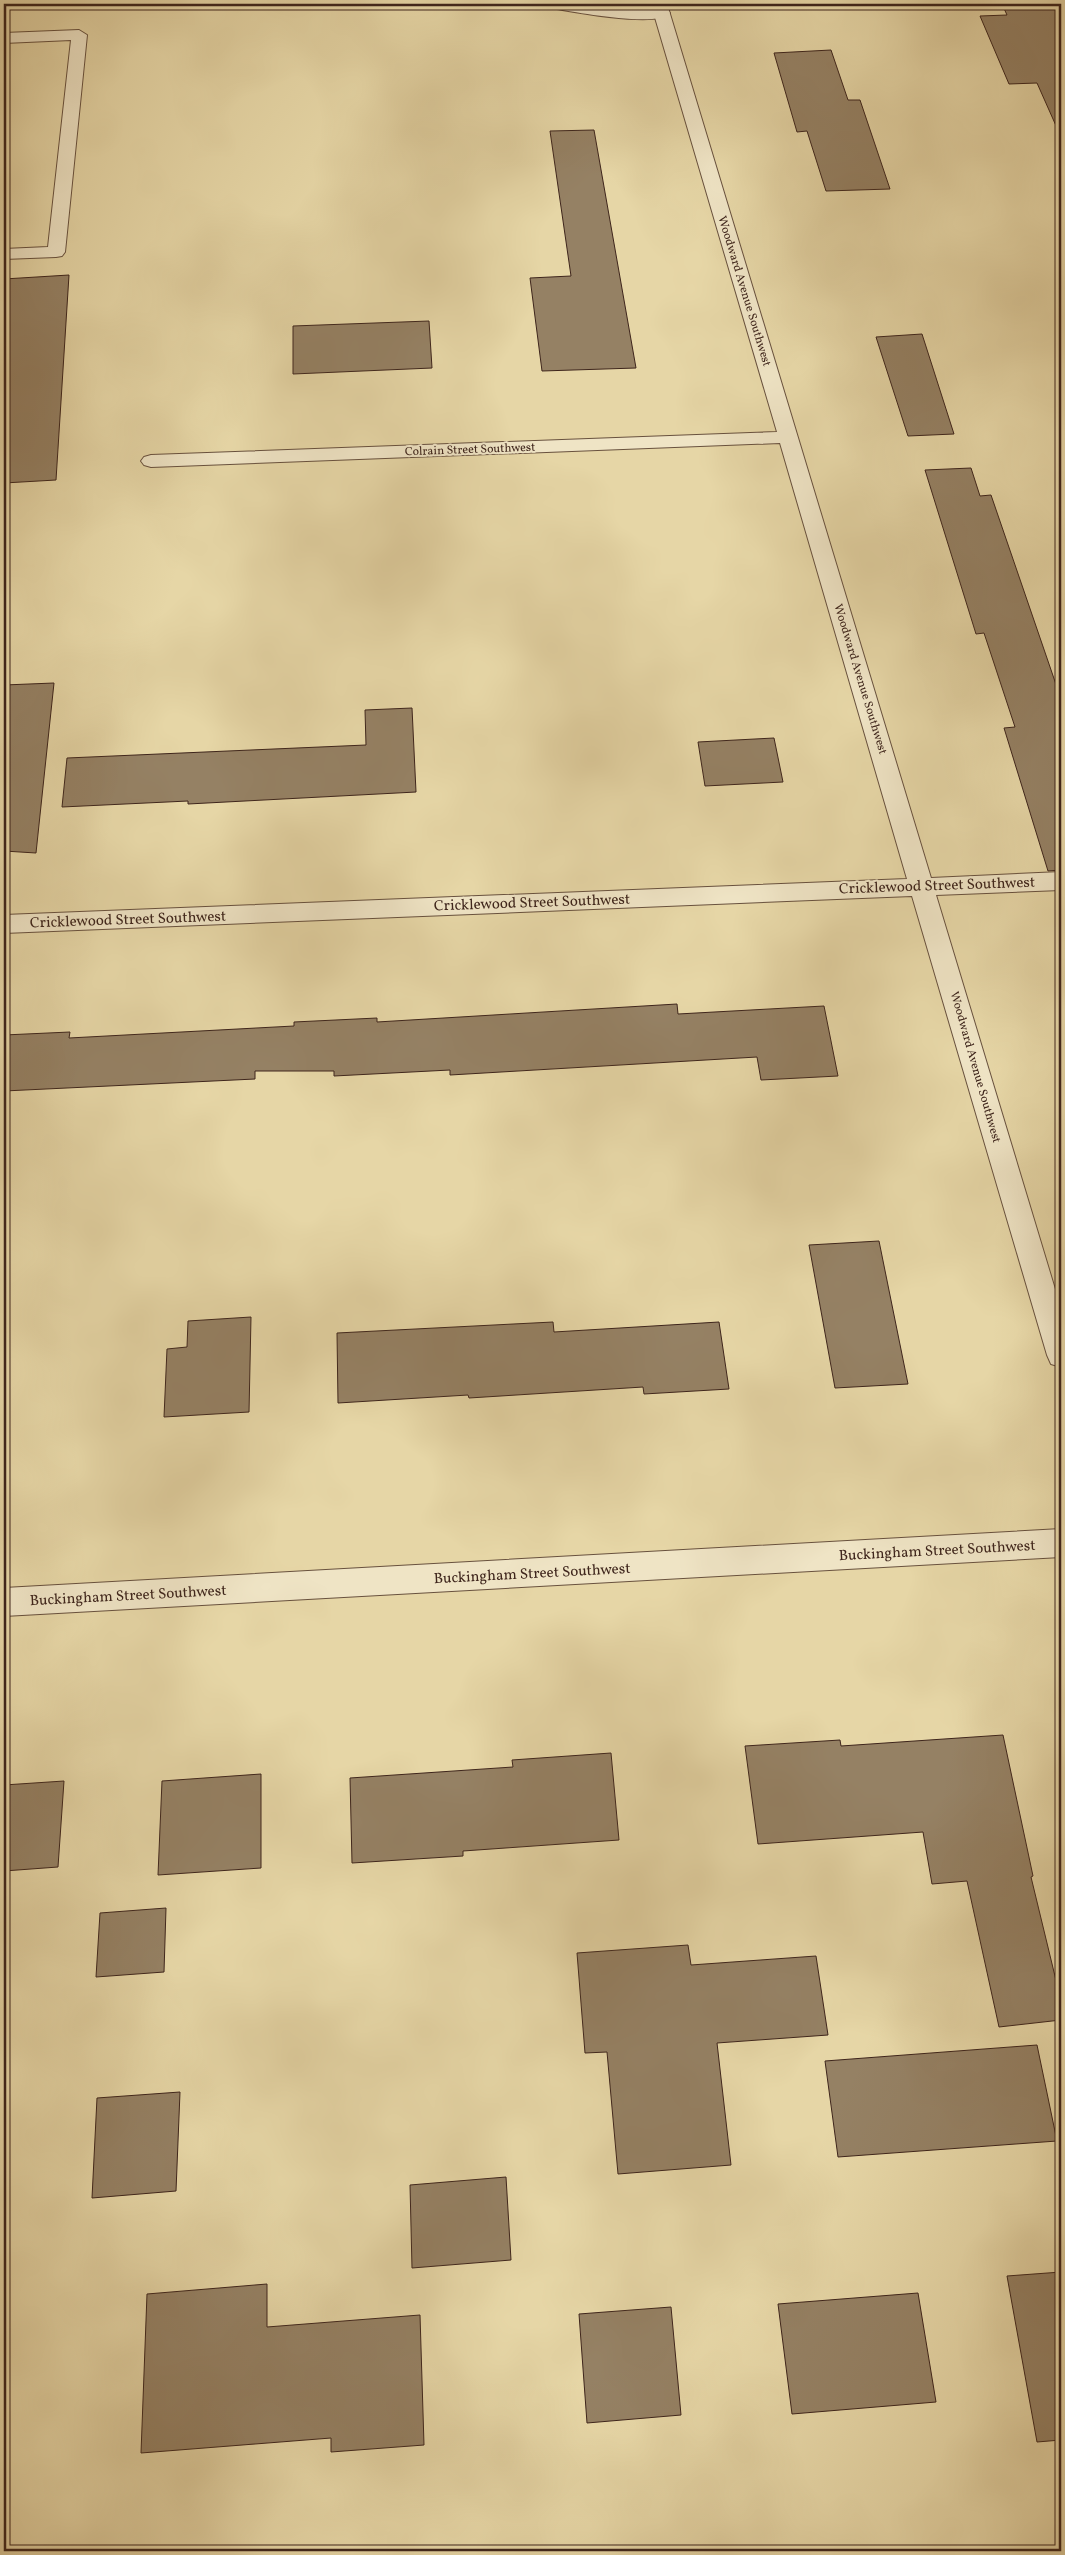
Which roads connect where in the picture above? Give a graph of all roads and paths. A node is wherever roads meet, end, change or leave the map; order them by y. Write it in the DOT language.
graph roads {
  1 [pos="557,4"];
  2 [pos="661,8"];
  3 [pos="4,38"];
  4 [pos="4,254"];
  5 [pos="788,437"];
  6 [pos="151,461"];
  7 [pos="1061,881"];
  8 [pos="923,886"];
  9 [pos="4,924"];
  10 [pos="1061,1355"];
  11 [pos="1061,1543"];
  12 [pos="4,1602"];
  1 -- 2 [label="street"];
  2 -- 5 [label="street, Woodward Avenue Southwest"];
  3 -- 4 [label="street"];
  5 -- 6 [label="street, Colrain Street Southwest"];
  5 -- 8 [label="street, Woodward Avenue Southwest"];
  7 -- 8 [label="street, Cricklewood Street Southwest"];
  8 -- 9 [label="street, Cricklewood Street Southwest"];
  8 -- 10 [label="street, Woodward Avenue Southwest"];
  11 -- 12 [label="street, Buckingham Street Southwest"];
}
